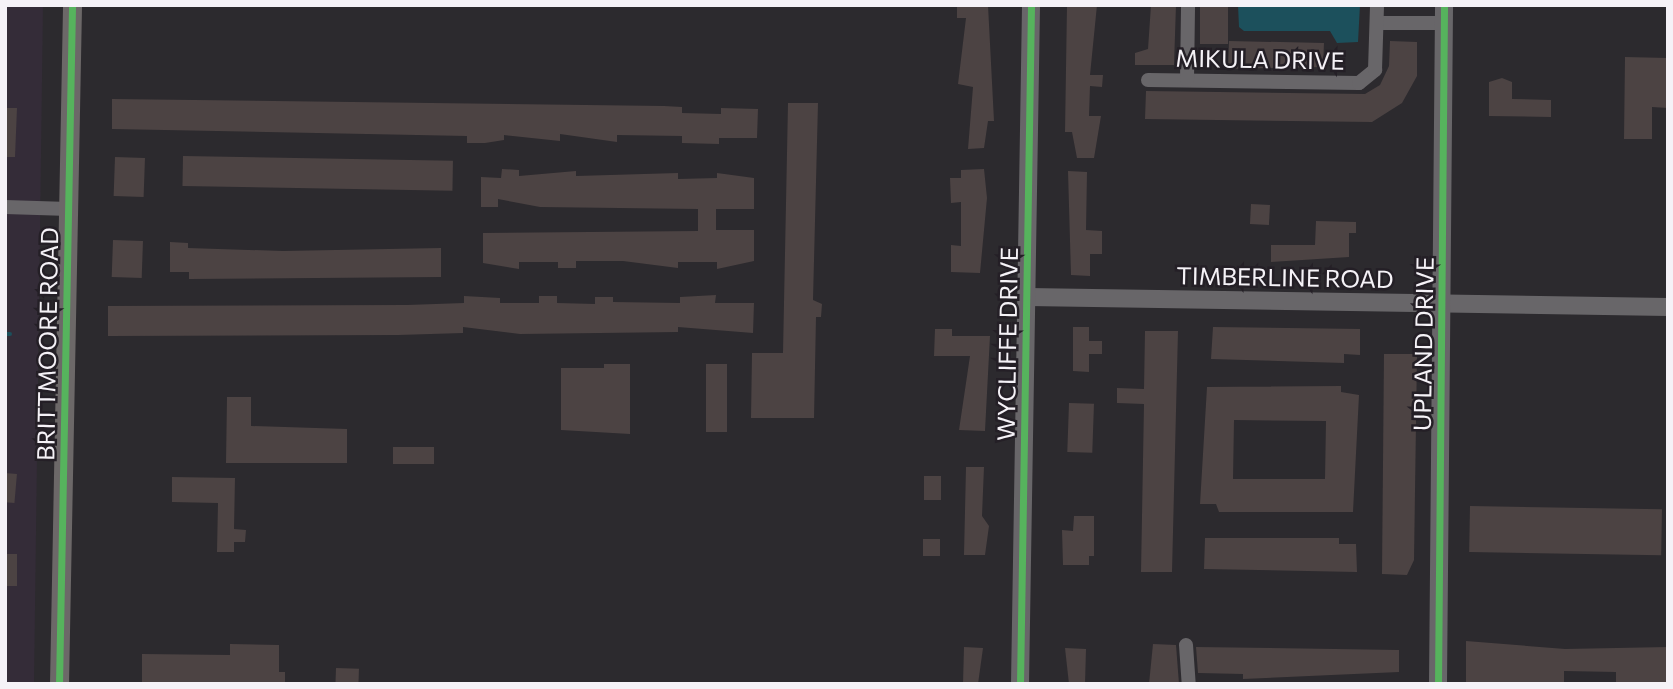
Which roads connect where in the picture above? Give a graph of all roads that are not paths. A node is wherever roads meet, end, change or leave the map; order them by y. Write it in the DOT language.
graph roads {
  1 [pos="72,5"];
  2 [pos="1031,5"];
  3 [pos="1188,5"];
  4 [pos="1377,5"];
  5 [pos="1444,14"];
  6 [pos="1377,23"];
  7 [pos="1148,80"];
  8 [pos="1187,80"];
  9 [pos="5,207"];
  10 [pos="69,209"];
  11 [pos="1028,298"];
  12 [pos="1443,304"];
  13 [pos="1668,307"];
  14 [pos="1186,645"];
  15 [pos="59,684"];
  16 [pos="1020,684"];
  17 [pos="1189,684"];
  18 [pos="1438,684"];
  1 -- 10 [label="main road, BRITTMOORE ROAD"];
  2 -- 11 [label="street, WYCLIFFE DRIVE"];
  3 -- 8 [label="street"];
  4 -- 6 [label="street"];
  5 -- 6 [label="street"];
  5 -- 12 [label="street, UPLAND DRIVE"];
  6 -- 8 [label="street, MIKULA DRIVE"];
  7 -- 8 [label="street, MIKULA DRIVE"];
  9 -- 10 [label="street"];
  10 -- 15 [label="main road, BRITTMOORE ROAD"];
  11 -- 12 [label="street, TIMBERLINE ROAD"];
  11 -- 16 [label="street, WYCLIFFE DRIVE"];
  12 -- 13 [label="street, TIMBERLINE ROAD"];
  12 -- 18 [label="street, UPLAND DRIVE"];
  14 -- 17 [label="street"];
}
